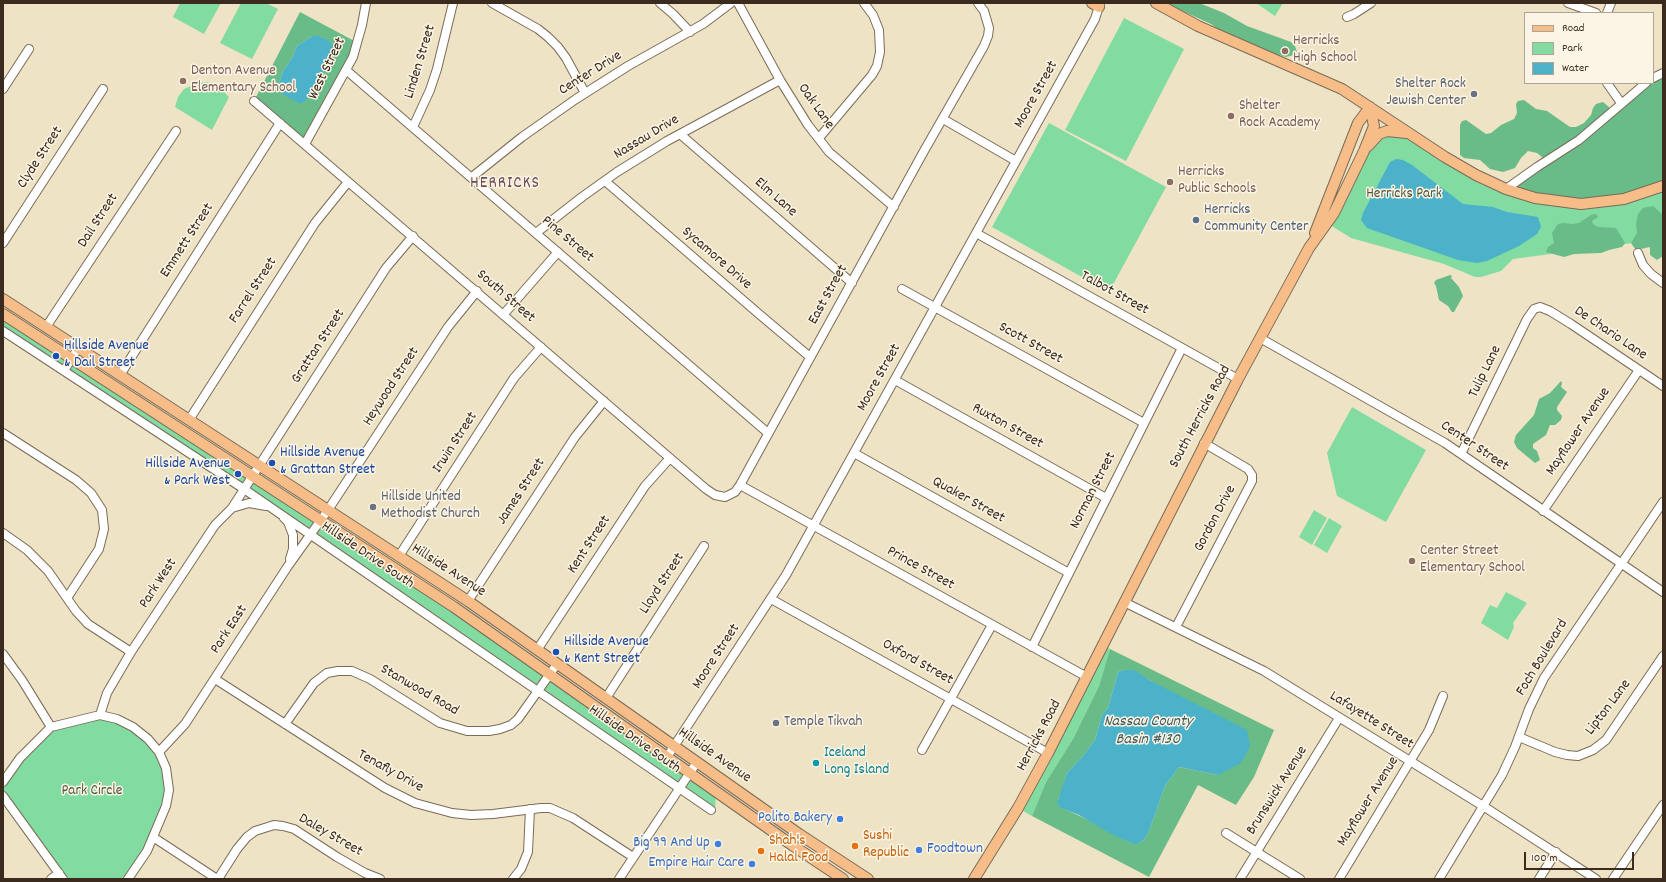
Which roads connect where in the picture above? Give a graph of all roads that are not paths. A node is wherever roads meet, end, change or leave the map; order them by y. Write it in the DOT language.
graph roads {
  1 [pos="366,3"];
  2 [pos="453,3"];
  3 [pos="492,3"];
  4 [pos="660,3"];
  5 [pos="731,3"];
  6 [pos="738,3"];
  7 [pos="864,3"];
  8 [pos="978,3"];
  9 [pos="1156,3"];
  10 [pos="1371,3"];
  11 [pos="1568,3"];
  12 [pos="1097,4"];
  13 [pos="1593,12"];
  14 [pos="1347,16"];
  15 [pos="690,32"];
  16 [pos="29,49"];
  17 [pos="346,70"];
  18 [pos="1663,73"];
  19 [pos="1654,78"];
  20 [pos="780,80"];
  21 [pos="1608,84"];
  22 [pos="1645,84"];
  23 [pos="3,89"];
  24 [pos="103,89"];
  25 [pos="585,93"];
  26 [pos="254,100"];
  27 [pos="1621,103"];
  28 [pos="1370,106"];
  29 [pos="943,119"];
  30 [pos="280,123"];
  31 [pos="413,127"];
  32 [pos="176,131"];
  33 [pos="680,134"];
  34 [pos="1409,134"];
  35 [pos="818,138"];
  36 [pos="305,144"];
  37 [pos="1364,151"];
  38 [pos="1016,161"];
  39 [pos="472,177"];
  40 [pos="605,181"];
  41 [pos="348,182"];
  42 [pos="1663,186"];
  43 [pos="1506,189"];
  44 [pos="894,207"];
  45 [pos="536,233"];
  46 [pos="976,233"];
  47 [pos="414,236"];
  48 [pos="3,243"];
  49 [pos="1309,248"];
  50 [pos="558,252"];
  51 [pos="1638,253"];
  52 [pos="852,283"];
  53 [pos="1663,283"];
  54 [pos="902,289"];
  55 [pos="477,291"];
  56 [pos="3,299"];
  57 [pos="935,307"];
  58 [pos="1540,307"];
  59 [pos="3,314"];
  60 [pos="504,314"];
  61 [pos="46,327"];
  62 [pos="3,331"];
  63 [pos="1260,338"];
  64 [pos="541,347"];
  65 [pos="78,348"];
  66 [pos="1182,348"];
  67 [pos="810,357"];
  68 [pos="71,359"];
  69 [pos="1639,370"];
  70 [pos="64,371"];
  71 [pos="120,375"];
  72 [pos="1238,379"];
  73 [pos="895,380"];
  74 [pos="1663,386"];
  75 [pos="604,401"];
  76 [pos="189,420"];
  77 [pos="1144,423"];
  78 [pos="3,433"];
  79 [pos="768,433"];
  80 [pos="1204,443"];
  81 [pos="854,453"];
  82 [pos="1461,454"];
  83 [pos="670,458"];
  84 [pos="259,465"];
  85 [pos="252,476"];
  86 [pos="740,485"];
  87 [pos="244,489"];
  88 [pos="1106,498"];
  89 [pos="1663,502"];
  90 [pos="232,508"];
  91 [pos="276,510"];
  92 [pos="328,510"];
  93 [pos="1543,511"];
  94 [pos="321,521"];
  95 [pos="813,526"];
  96 [pos="3,533"];
  97 [pos="311,534"];
  98 [pos="704,546"];
  99 [pos="399,556"];
  100 [pos="1621,564"];
  101 [pos="288,566"];
  102 [pos="1069,572"];
  103 [pos="1663,592"];
  104 [pos="67,598"];
  105 [pos="771,599"];
  106 [pos="468,601"];
  107 [pos="1124,602"];
  108 [pos="992,625"];
  109 [pos="1176,627"];
  110 [pos="1032,647"];
  111 [pos="537,650"];
  112 [pos="131,652"];
  113 [pos="3,654"];
  114 [pos="1663,656"];
  115 [pos="557,664"];
  116 [pos="550,674"];
  117 [pos="1087,677"];
  118 [pos="215,679"];
  119 [pos="539,690"];
  120 [pos="1443,696"];
  121 [pos="606,698"];
  122 [pos="951,698"];
  123 [pos="100,715"];
  124 [pos="1339,718"];
  125 [pos="285,724"];
  126 [pos="51,727"];
  127 [pos="1519,737"];
  128 [pos="675,747"];
  129 [pos="922,750"];
  130 [pos="159,752"];
  131 [pos="1048,753"];
  132 [pos="667,757"];
  133 [pos="697,762"];
  134 [pos="1410,762"];
  135 [pos="690,773"];
  136 [pos="3,782"];
  137 [pos="680,788"];
  138 [pos="3,796"];
  139 [pos="1663,805"];
  140 [pos="1483,806"];
  141 [pos="530,809"];
  142 [pos="711,810"];
  143 [pos="1226,833"];
  144 [pos="153,837"];
  145 [pos="1257,852"];
  146 [pos="1556,852"];
  147 [pos="633,857"];
  148 [pos="61,876"];
  149 [pos="51,879"];
  150 [pos="128,879"];
  151 [pos="218,879"];
  152 [pos="380,879"];
  153 [pos="513,879"];
  154 [pos="619,879"];
  155 [pos="843,879"];
  156 [pos="868,879"];
  157 [pos="974,879"];
  158 [pos="1240,879"];
  159 [pos="1300,879"];
  160 [pos="1338,879"];
  161 [pos="1439,879"];
  162 [pos="1539,879"];
  163 [pos="1596,879"];
  164 [pos="1613,879"];
  1 -- 17 [label="street, West Street"];
  2 -- 31 [label="street, Linden Street"];
  3 -- 25 [label="street"];
  4 -- 15 [label="street"];
  5 -- 15 [label="street, Center Drive"];
  6 -- 20 [label="street, Oak Lane"];
  7 -- 35 [label="street"];
  8 -- 29 [label="street, East Street"];
  9 -- 28 [label="main road"];
  10 -- 14 [label="street"];
  11 -- 13 [label="street"];
  12 -- 38 [label="street, Moore Street"];
  15 -- 25 [label="street, Center Drive"];
  16 -- 23 [label="street"];
  17 -- 31 [label="street, Pine Street"];
  17 -- 36 [label="street, West Street"];
  18 -- 19 [label="street"];
  20 -- 33 [label="street, Nassau Drive"];
  20 -- 35 [label="street, Oak Lane"];
  21 -- 27 [label="street"];
  22 -- 27 [label="street"];
  24 -- 48 [label="street, Clyde Street"];
  25 -- 39 [label="street, Center Drive"];
  26 -- 30 [label="street, South Street"];
  27 -- 43 [label="street"];
  28 -- 34 [label="main road"];
  28 -- 37 [label="main road, South Herricks Road"];
  28 -- 49 [label="main road, South Herricks Road"];
  29 -- 38 [label="street"];
  29 -- 44 [label="street, East Street"];
  30 -- 36 [label="street, South Street"];
  30 -- 71 [label="street, Emmett Street"];
  31 -- 39 [label="street, Pine Street"];
  32 -- 61 [label="street, Dail Street"];
  33 -- 40 [label="street, Nassau Drive"];
  33 -- 52 [label="street, Elm Lane"];
  34 -- 37 [label="main road"];
  34 -- 43 [label="main road"];
  35 -- 44 [label="street, Oak Lane"];
  36 -- 41 [label="street, South Street"];
  37 -- 49 [label="main road, South Herricks Road"];
  38 -- 46 [label="street, Moore Street"];
  39 -- 45 [label="street, Pine Street"];
  40 -- 45 [label="street, Nassau Drive"];
  40 -- 67 [label="street, Sycamore Drive"];
  41 -- 47 [label="street, South Street"];
  41 -- 76 [label="street, Farrel Street"];
  42 -- 43 [label="main road"];
  44 -- 52 [label="street, East Street"];
  45 -- 50 [label="street, Pine Street"];
  46 -- 57 [label="street, Moore Street"];
  46 -- 66 [label="street, Talbot Street"];
  47 -- 55 [label="street, South Street"];
  47 -- 84 [label="street, Grattan Street"];
  49 -- 63 [label="main road, South Herricks Road"];
  50 -- 60 [label="street"];
  50 -- 79 [label="street, Pine Street"];
  51 -- 53 [label="street"];
  52 -- 67 [label="street, East Street"];
  54 -- 57 [label="street, Scott Street"];
  55 -- 60 [label="street, South Street"];
  55 -- 92 [label="street, Heywood Street"];
  56 -- 61 [label="main road, Hillside Avenue"];
  57 -- 73 [label="street, Moore Street"];
  57 -- 77 [label="street, Scott Street"];
  58 -- 69 [label="street, De Chario Lane"];
  58 -- 82 [label="street, Tulip Lane"];
  59 -- 68 [label="main road, Hillside Avenue"];
  60 -- 64 [label="street, South Street"];
  61 -- 65 [label="main road, Hillside Avenue"];
  62 -- 70 [label="street, Hillside Drive South"];
  63 -- 72 [label="main road, South Herricks Road"];
  63 -- 82 [label="street, Center Street"];
  64 -- 75 [label="street, South Street"];
  64 -- 99 [label="street, Irwin Street"];
  65 -- 68 [label="street"];
  65 -- 71 [label="main road, Hillside Avenue"];
  66 -- 72 [label="street, Talbot Street"];
  66 -- 77 [label="street, Norman Street"];
  67 -- 79 [label="street, East Street"];
  68 -- 70 [label="street"];
  68 -- 85 [label="main road, Hillside Avenue"];
  69 -- 74 [label="street, De Chario Lane"];
  69 -- 93 [label="street, Mayflower Avenue"];
  70 -- 87 [label="street, Hillside Drive South"];
  71 -- 76 [label="main road, Hillside Avenue"];
  72 -- 80 [label="main road, South Herricks Road"];
  73 -- 81 [label="street, Moore Street"];
  73 -- 88 [label="street, Ruxton Street"];
  75 -- 83 [label="street, South Street"];
  75 -- 106 [label="street, James Street"];
  76 -- 84 [label="main road, Hillside Avenue"];
  77 -- 88 [label="street, Norman Street"];
  78 -- 104 [label="street"];
  79 -- 86 [label="street, East Street"];
  80 -- 107 [label="main road, South Herricks Road"];
  80 -- 109 [label="street, Gordon Drive"];
  81 -- 95 [label="street, Moore Street"];
  81 -- 102 [label="street, Quaker Street"];
  82 -- 93 [label="street, Center Street"];
  83 -- 86 [label="street, South Street"];
  83 -- 111 [label="street, Kent Street"];
  84 -- 85 [label="street, Grattan Street"];
  84 -- 92 [label="main road, Hillside Avenue"];
  85 -- 87 [label="street, Park West"];
  85 -- 94 [label="main road, Hillside Avenue"];
  86 -- 95 [label="street, Prince Street"];
  87 -- 90 [label="street, Park West"];
  87 -- 91 [label="street, Hillside Drive South"];
  88 -- 102 [label="street, Norman Street"];
  89 -- 100 [label="street, Foch Boulevard"];
  90 -- 91 [label="street"];
  90 -- 112 [label="street, Park West"];
  91 -- 97 [label="street, Hillside Drive South"];
  91 -- 101 [label="street"];
  92 -- 94 [label="street, Heywood Street"];
  92 -- 99 [label="main road, Hillside Avenue"];
  93 -- 100 [label="street, Center Street"];
  94 -- 97 [label="street, Park East"];
  94 -- 116 [label="main road, Hillside Avenue"];
  95 -- 105 [label="street, Moore Street"];
  95 -- 108 [label="street, Prince Street"];
  96 -- 104 [label="street"];
  97 -- 101 [label="street, Park East"];
  97 -- 119 [label="street, Hillside Drive South"];
  98 -- 121 [label="street, Lloyd Street"];
  99 -- 106 [label="main road, Hillside Avenue"];
  100 -- 103 [label="street, Center Street"];
  100 -- 127 [label="street, Foch Boulevard"];
  101 -- 118 [label="street, Park East"];
  102 -- 110 [label="street, Norman Street"];
  104 -- 112 [label="street"];
  105 -- 122 [label="street, Oxford Street"];
  105 -- 128 [label="street, Moore Street"];
  106 -- 111 [label="main road, Hillside Avenue"];
  107 -- 109 [label="street, Lafayette Street"];
  107 -- 117 [label="main road, Herricks Road"];
  108 -- 110 [label="street, Prince Street"];
  108 -- 122 [label="street"];
  109 -- 124 [label="street, Lafayette Street"];
  110 -- 117 [label="street, Prince Street"];
  111 -- 115 [label="main road, Hillside Avenue"];
  112 -- 123 [label="street, Park West"];
  113 -- 126 [label="street"];
  114 -- 127 [label="street, Lipton Lane"];
  115 -- 116 [label="street, Stanwood Road"];
  115 -- 121 [label="main road, Hillside Avenue"];
  116 -- 119 [label="street, Stanwood Road"];
  116 -- 132 [label="main road, Hillside Avenue"];
  117 -- 131 [label="main road, Herricks Road"];
  118 -- 125 [label="street, Tenafly Drive"];
  118 -- 130 [label="street, Park East"];
  119 -- 125 [label="street, Stanwood Road"];
  119 -- 137 [label="street, Hillside Drive South"];
  120 -- 134 [label="street, Mayflower Avenue"];
  121 -- 128 [label="main road, Hillside Avenue"];
  122 -- 129 [label="street"];
  122 -- 131 [label="street, Oxford Street"];
  123 -- 126 [label="street"];
  123 -- 130 [label="street"];
  124 -- 134 [label="street, Lafayette Street"];
  124 -- 145 [label="street, Brunswick Avenue"];
  125 -- 141 [label="street, Tenafly Drive"];
  126 -- 136 [label="street"];
  127 -- 140 [label="street, Foch Boulevard"];
  128 -- 132 [label="street, Moore Street"];
  128 -- 133 [label="main road, Hillside Avenue"];
  130 -- 144 [label="street"];
  131 -- 157 [label="main road, Herricks Road"];
  132 -- 135 [label="main road, Hillside Avenue"];
  133 -- 135 [label="street"];
  133 -- 156 [label="main road, Hillside Avenue"];
  134 -- 140 [label="street, Lafayette Street"];
  134 -- 160 [label="street, Mayflower Avenue"];
  135 -- 137 [label="street"];
  135 -- 155 [label="main road, Hillside Avenue"];
  137 -- 142 [label="street, Hillside Drive South"];
  137 -- 147 [label="street"];
  138 -- 148 [label="street"];
  139 -- 164 [label="street"];
  140 -- 146 [label="street, Lafayette Street"];
  140 -- 161 [label="street, Foch Boulevard"];
  141 -- 147 [label="street, Tenafly Drive"];
  141 -- 153 [label="street"];
  143 -- 145 [label="street"];
  144 -- 150 [label="street"];
  144 -- 151 [label="street"];
  145 -- 158 [label="street, Brunswick Avenue"];
  145 -- 159 [label="street"];
  146 -- 162 [label="street"];
  146 -- 163 [label="street, Lafayette Street"];
  147 -- 154 [label="street"];
  148 -- 149 [label="street"];
  151 -- 152 [label="street, Daley Street"];
}
